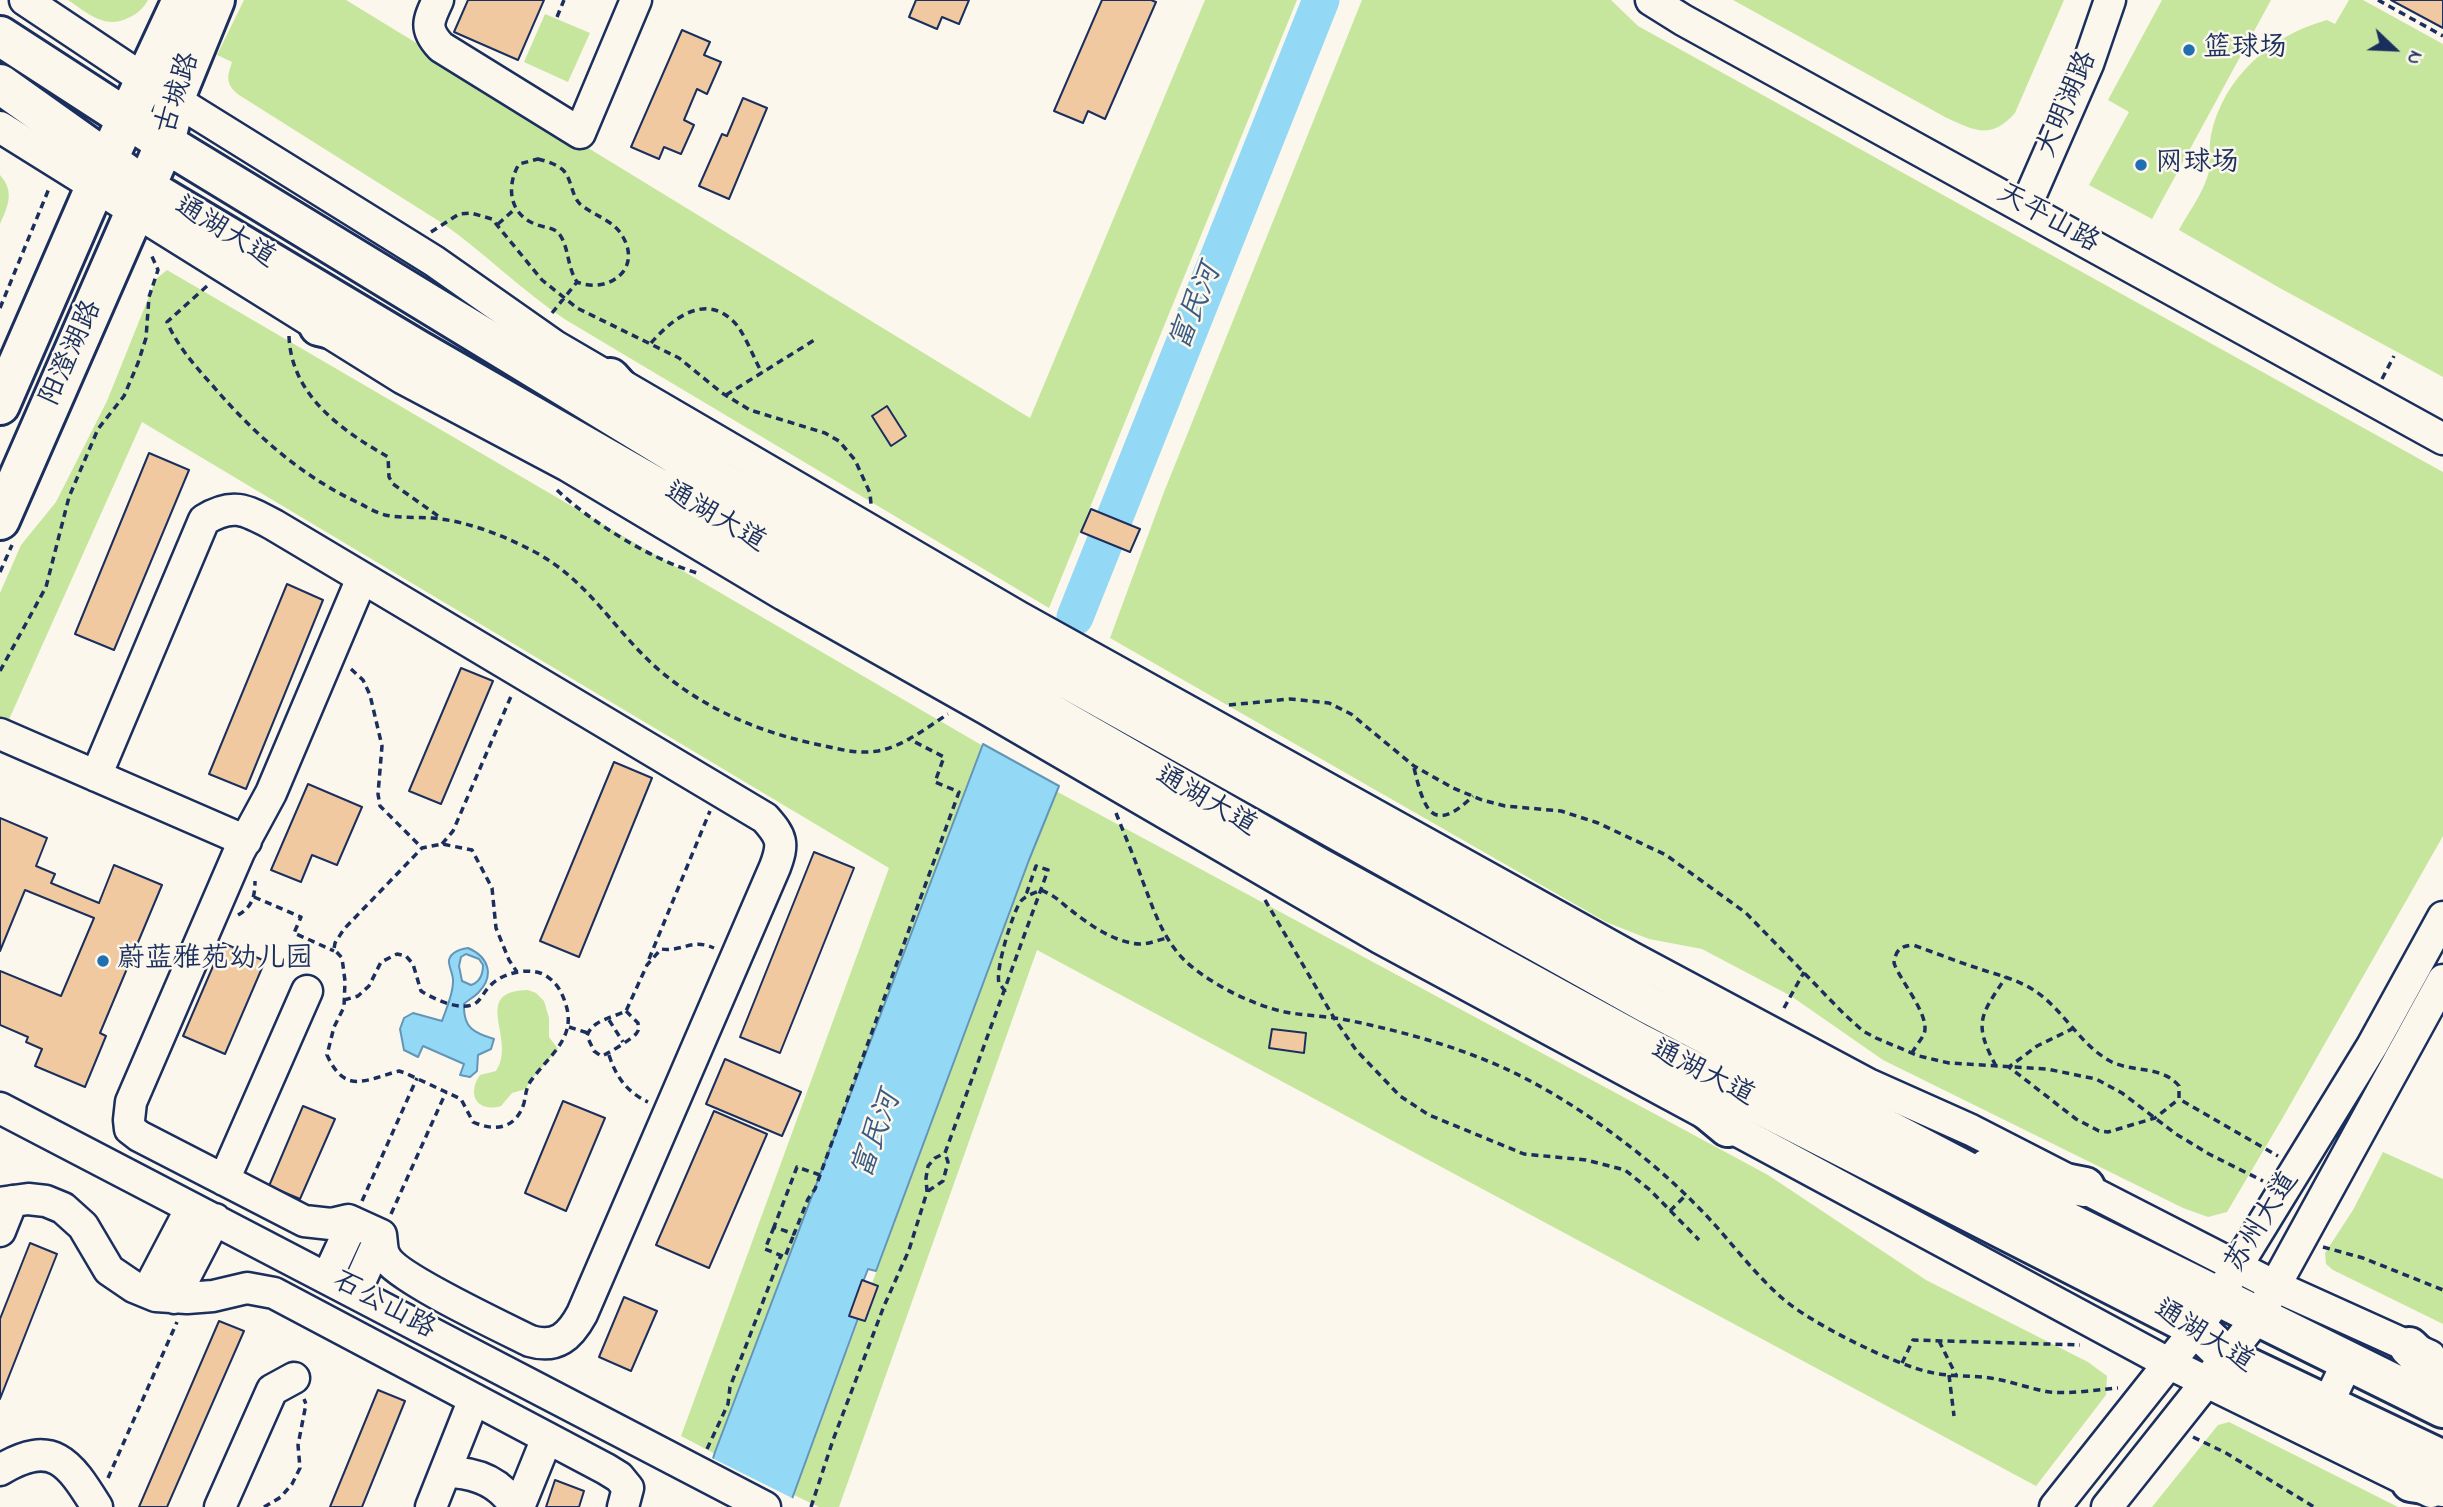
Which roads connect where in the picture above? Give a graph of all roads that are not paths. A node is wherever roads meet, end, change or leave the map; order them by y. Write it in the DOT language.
graph roads {
  1 [pos="25,0"];
  2 [pos="182,0"];
  3 [pos="215,0"];
  4 [pos="438,0"];
  5 [pos="636,0"];
  6 [pos="1651,0"];
  7 [pos="1672,0"];
  8 [pos="2098,0"];
  9 [pos="2110,0"];
  10 [pos="0,36"];
  11 [pos="0,84"];
  12 [pos="160,90"];
  13 [pos="128,119"];
  14 [pos="0,127"];
  15 [pos="164,143"];
  16 [pos="101,174"];
  17 [pos="140,199"];
  18 [pos="2020,199"];
  19 [pos="304,329"];
  20 [pos="418,350"];
  21 [pos="610,378"];
  22 [pos="0,405"];
  23 [pos="2443,425"];
  24 [pos="2443,439"];
  25 [pos="680,457"];
  26 [pos="0,520"];
  27 [pos="362,578"];
  28 [pos="0,734"];
  29 [pos="96,776"];
  30 [pos="246,841"];
  31 [pos="2443,917"];
  32 [pos="2443,981"];
  33 [pos="307,991"];
  34 [pos="1606,1026"];
  35 [pos="0,1108"];
  36 [pos="1728,1127"];
  37 [pos="1944,1159"];
  38 [pos="224,1180"];
  39 [pos="2085,1187"];
  40 [pos="6,1202"];
  41 [pos="203,1214"];
  42 [pos="353,1222"];
  43 [pos="0,1231"];
  44 [pos="382,1235"];
  45 [pos="2119,1268"];
  46 [pos="327,1278"];
  47 [pos="2228,1282"];
  48 [pos="355,1293"];
  49 [pos="169,1296"];
  50 [pos="2267,1301"];
  51 [pos="2197,1328"];
  52 [pos="2426,1355"];
  53 [pos="2348,1362"];
  54 [pos="2168,1363"];
  55 [pos="2217,1371"];
  56 [pos="294,1378"];
  57 [pos="2443,1380"];
  58 [pos="474,1399"];
  59 [pos="2327,1405"];
  60 [pos="2443,1408"];
  61 [pos="547,1438"];
  62 [pos="2443,1460"];
  63 [pos="0,1470"];
  64 [pos="445,1472"];
  65 [pos="2432,1489"];
  66 [pos="752,1500"];
  67 [pos="97,1506"];
  68 [pos="220,1507"];
  69 [pos="431,1507"];
  70 [pos="517,1507"];
  71 [pos="623,1507"];
  72 [pos="2055,1507"];
  73 [pos="2107,1507"];
  1 -- 12 [label="street"];
  2 -- 12 [label="main road, 古城路"];
  3 -- 12 [label="main road, 古城路"];
  4 -- 5 [label="street"];
  6 -- 18 [label="street, 天平山路"];
  7 -- 18 [label="street, 天平山路"];
  8 -- 18 [label="street, 大明湖路"];
  9 -- 18 [label="street, 大明湖路"];
  10 -- 13 [label="main road, 通湖大道"];
  11 -- 16 [label="main road, 通湖大道"];
  12 -- 13 [label="main road, 古城路"];
  12 -- 15 [label="main road, 古城路"];
  12 -- 21 [label="street"];
  13 -- 15 [label="main road, 通湖大道"];
  13 -- 16 [label="main road, 古城路"];
  14 -- 16 [label="street"];
  15 -- 17 [label="main road, 古城路"];
  15 -- 25 [label="main road, 通湖大道"];
  16 -- 17 [label="main road, 通湖大道"];
  16 -- 22 [label="main road, 阳澄湖路"];
  17 -- 19 [label="street"];
  17 -- 20 [label="main road, 通湖大道"];
  17 -- 26 [label="main road, 阳澄湖路"];
  18 -- 23 [label="street, 天平山路"];
  18 -- 24 [label="street, 天平山路"];
  19 -- 20 [label="main road"];
  19 -- 36 [label="street"];
  20 -- 34 [label="main road, 通湖大道"];
  21 -- 25 [label="main road"];
  21 -- 39 [label="street"];
  25 -- 37 [label="main road, 通湖大道"];
  27 -- 29 [label="street"];
  27 -- 30 [label="street"];
  27 -- 44 [label="street"];
  28 -- 29 [label="street"];
  29 -- 30 [label="street"];
  30 -- 38 [label="street"];
  31 -- 47 [label="street, 苏州大道"];
  32 -- 50 [label="street, 苏州大道"];
  33 -- 38 [label="street"];
  34 -- 36 [label="main road"];
  34 -- 45 [label="main road, 通湖大道"];
  35 -- 41 [label="street, 石公山路"];
  36 -- 54 [label="street"];
  37 -- 39 [label="main road"];
  37 -- 45 [label="main road, 通湖大道"];
  38 -- 42 [label="street"];
  39 -- 47 [label="street"];
  40 -- 43 [label="street"];
  40 -- 49 [label="street"];
  41 -- 46 [label="street, 石公山路"];
  41 -- 49 [label="street"];
  42 -- 44 [label="street"];
  42 -- 46 [label="street"];
  44 -- 48 [label="street"];
  45 -- 47 [label="main road, 通湖大道"];
  45 -- 51 [label="main road, 通湖大道"];
  46 -- 48 [label="street, 石公山路"];
  47 -- 50 [label="main road, 通湖大道"];
  47 -- 51 [label="street, 苏州大道"];
  48 -- 66 [label="street, 石公山路"];
  49 -- 58 [label="street"];
  50 -- 52 [label="street"];
  50 -- 53 [label="main road, 通湖大道"];
  50 -- 55 [label="street, 苏州大道"];
  51 -- 54 [label="street, 苏州大道"];
  51 -- 55 [label="main road, 通湖大道"];
  52 -- 57 [label="main road"];
  53 -- 59 [label="street"];
  53 -- 60 [label="main road, 通湖大道"];
  54 -- 55 [label="street"];
  54 -- 72 [label="street, 苏州大道"];
  55 -- 59 [label="main road, 通湖大道"];
  55 -- 65 [label="street"];
  55 -- 73 [label="street, 苏州大道"];
  56 -- 68 [label="street"];
  58 -- 61 [label="street"];
  58 -- 64 [label="street"];
  59 -- 62 [label="main road, 通湖大道"];
  61 -- 70 [label="street"];
  61 -- 71 [label="street"];
  63 -- 67 [label="street"];
  64 -- 69 [label="street"];
  64 -- 70 [label="street"];
}
